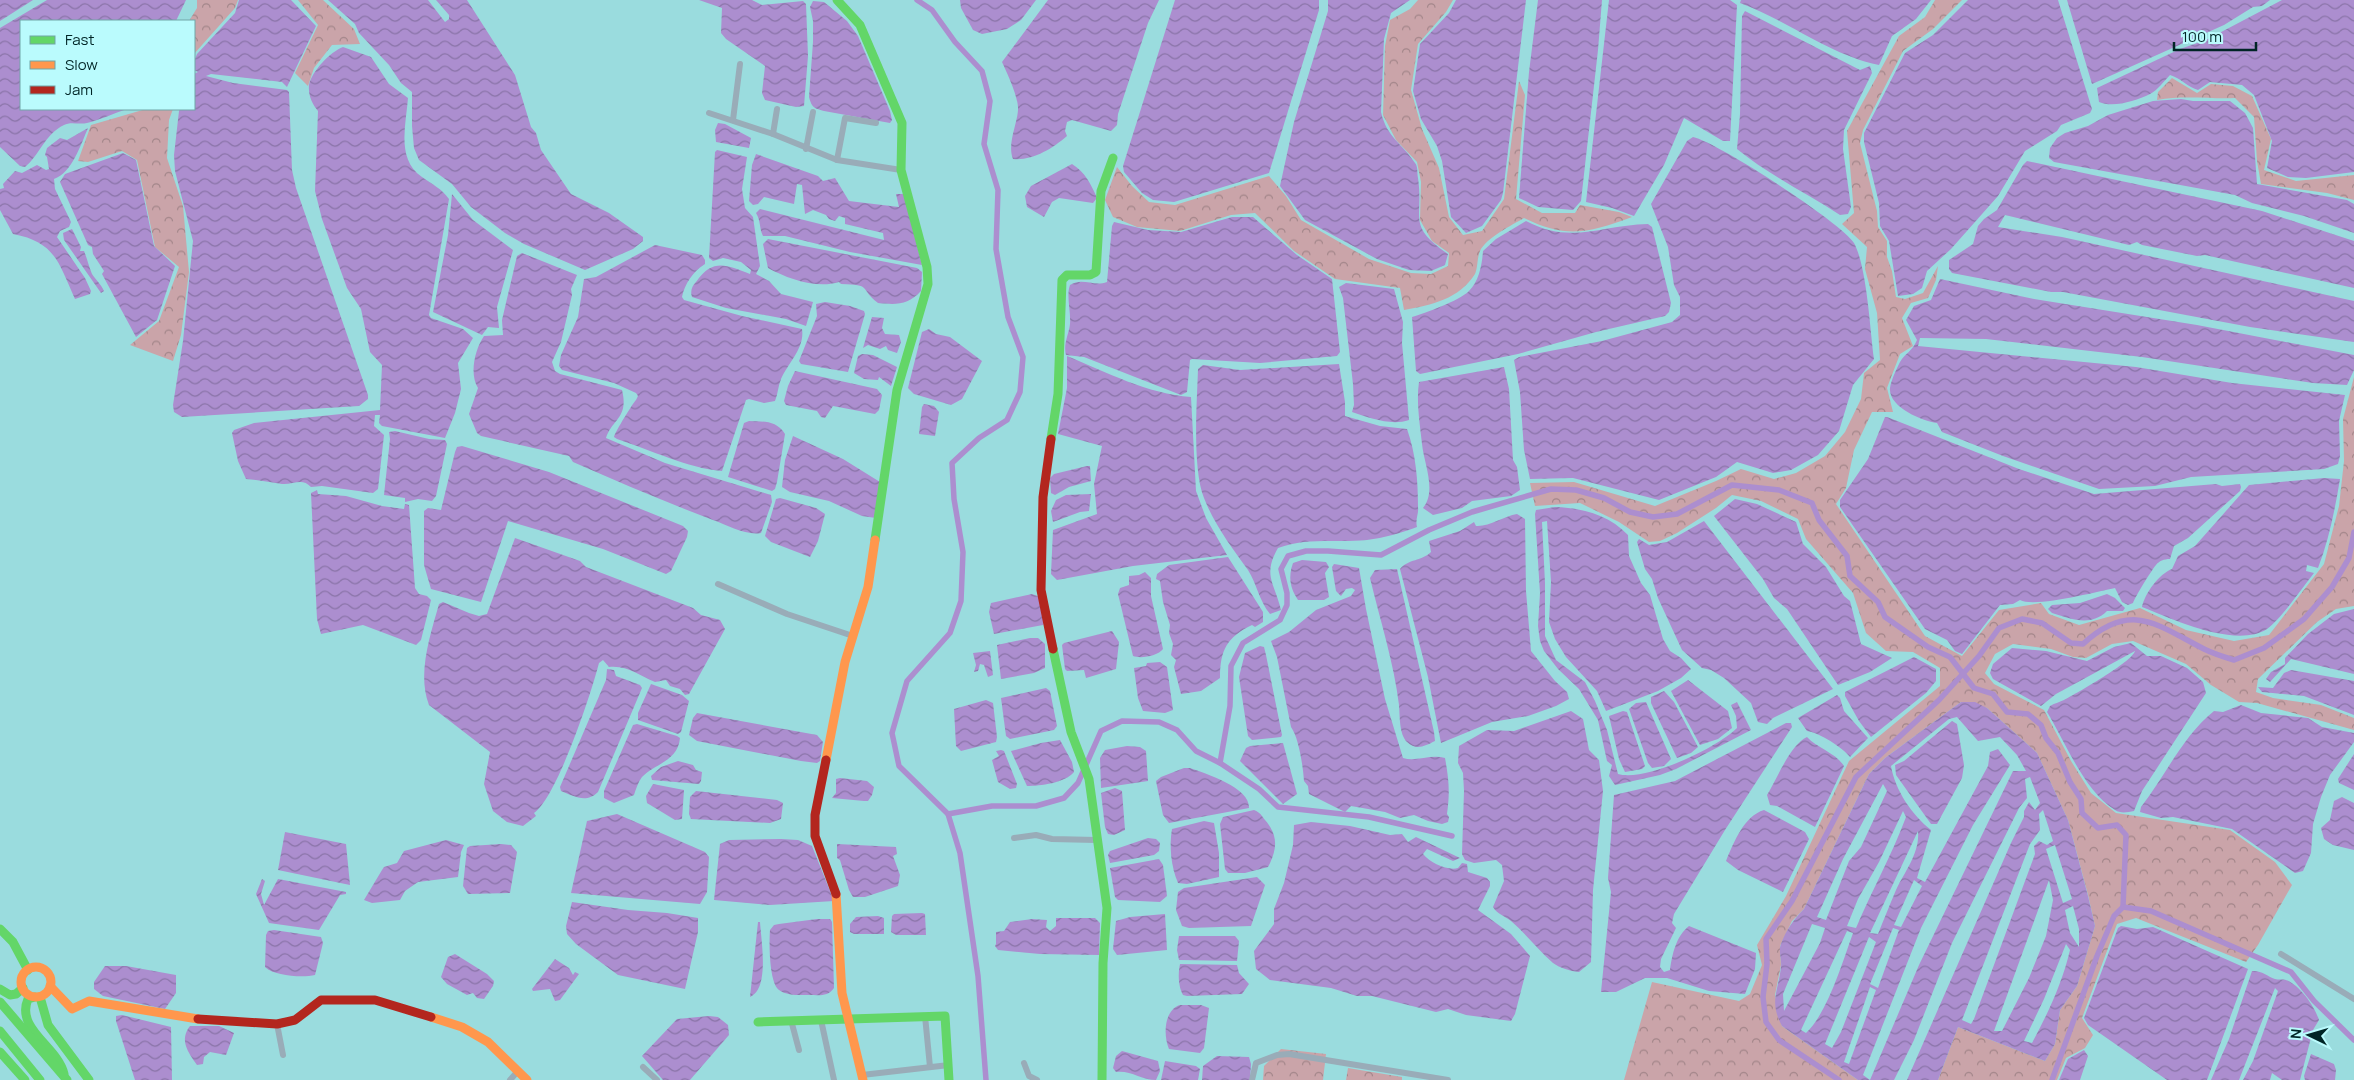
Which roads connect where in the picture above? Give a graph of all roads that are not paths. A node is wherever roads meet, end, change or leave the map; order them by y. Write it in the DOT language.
graph roads {
  1 [pos="837,0"];
  2 [pos="740,64"];
  3 [pos="777,109"];
  4 [pos="812,112"];
  5 [pos="708,113"];
  6 [pos="733,120"];
  7 [pos="876,123"];
  8 [pos="773,134"];
  9 [pos="806,149"];
  10 [pos="1113,158"];
  11 [pos="837,160"];
  12 [pos="901,170"];
  13 [pos="718,584"];
  14 [pos="853,636"];
  15 [pos="1014,838"];
  16 [pos="1096,840"];
  17 [pos="0,929"];
  18 [pos="2281,954"];
  19 [pos="28,970"];
  20 [pos="50,986"];
  21 [pos="22,988"];
  22 [pos="0,989"];
  23 [pos="37,997"];
  24 [pos="2354,999"];
  25 [pos="0,1002"];
  26 [pos="925,1016"];
  27 [pos="846,1019"];
  28 [pos="791,1020"];
  29 [pos="821,1020"];
  30 [pos="758,1022"];
  31 [pos="277,1024"];
  32 [pos="0,1031"];
  33 [pos="799,1050"];
  34 [pos="0,1052"];
  35 [pos="283,1055"];
  36 [pos="1024,1063"];
  37 [pos="950,1065"];
  38 [pos="643,1067"];
  39 [pos="930,1067"];
  40 [pos="518,1071"];
  41 [pos="862,1078"];
  42 [pos="66,1079"];
  43 [pos="25,1080"];
  44 [pos="40,1080"];
  45 [pos="89,1080"];
  46 [pos="510,1080"];
  47 [pos="527,1080"];
  48 [pos="656,1080"];
  49 [pos="834,1080"];
  50 [pos="950,1080"];
  51 [pos="1036,1080"];
  52 [pos="1102,1080"];
  53 [pos="1252,1080"];
  54 [pos="1448,1080"];
  1 -- 12 [label="main road"];
  2 -- 6 [label="street"];
  3 -- 8 [label="street"];
  4 -- 9 [label="street"];
  5 -- 6 [label="street"];
  6 -- 8 [label="street"];
  7 -- 11 [label="street"];
  8 -- 9 [label="street"];
  9 -- 11 [label="street"];
  10 -- 16 [label="main road"];
  11 -- 12 [label="street"];
  12 -- 14 [label="main road"];
  13 -- 14 [label="street"];
  14 -- 27 [label="main road"];
  15 -- 16 [label="street"];
  16 -- 52 [label="main road"];
  17 -- 19 [label="main road"];
  18 -- 24 [label="street"];
  19 -- 20 [label="main road"];
  19 -- 21 [label="main road"];
  20 -- 23 [label="main road"];
  20 -- 31 [label="main road"];
  21 -- 22 [label="main road"];
  21 -- 23 [label="main road"];
  23 -- 42 [label="main road"];
  23 -- 45 [label="main road"];
  25 -- 42 [label="main road"];
  26 -- 27 [label="main road"];
  26 -- 37 [label="main road"];
  26 -- 39 [label="street"];
  27 -- 29 [label="main road"];
  27 -- 41 [label="main road"];
  28 -- 29 [label="main road"];
  28 -- 30 [label="main road"];
  28 -- 33 [label="street"];
  29 -- 49 [label="street"];
  31 -- 35 [label="street"];
  31 -- 40 [label="main road"];
  32 -- 44 [label="main road"];
  34 -- 43 [label="main road"];
  36 -- 51 [label="street"];
  37 -- 39 [label="street"];
  37 -- 50 [label="main road"];
  38 -- 48 [label="street"];
  39 -- 41 [label="street"];
  40 -- 46 [label="street"];
  40 -- 47 [label="main road"];
  53 -- 54 [label="street"];
}
